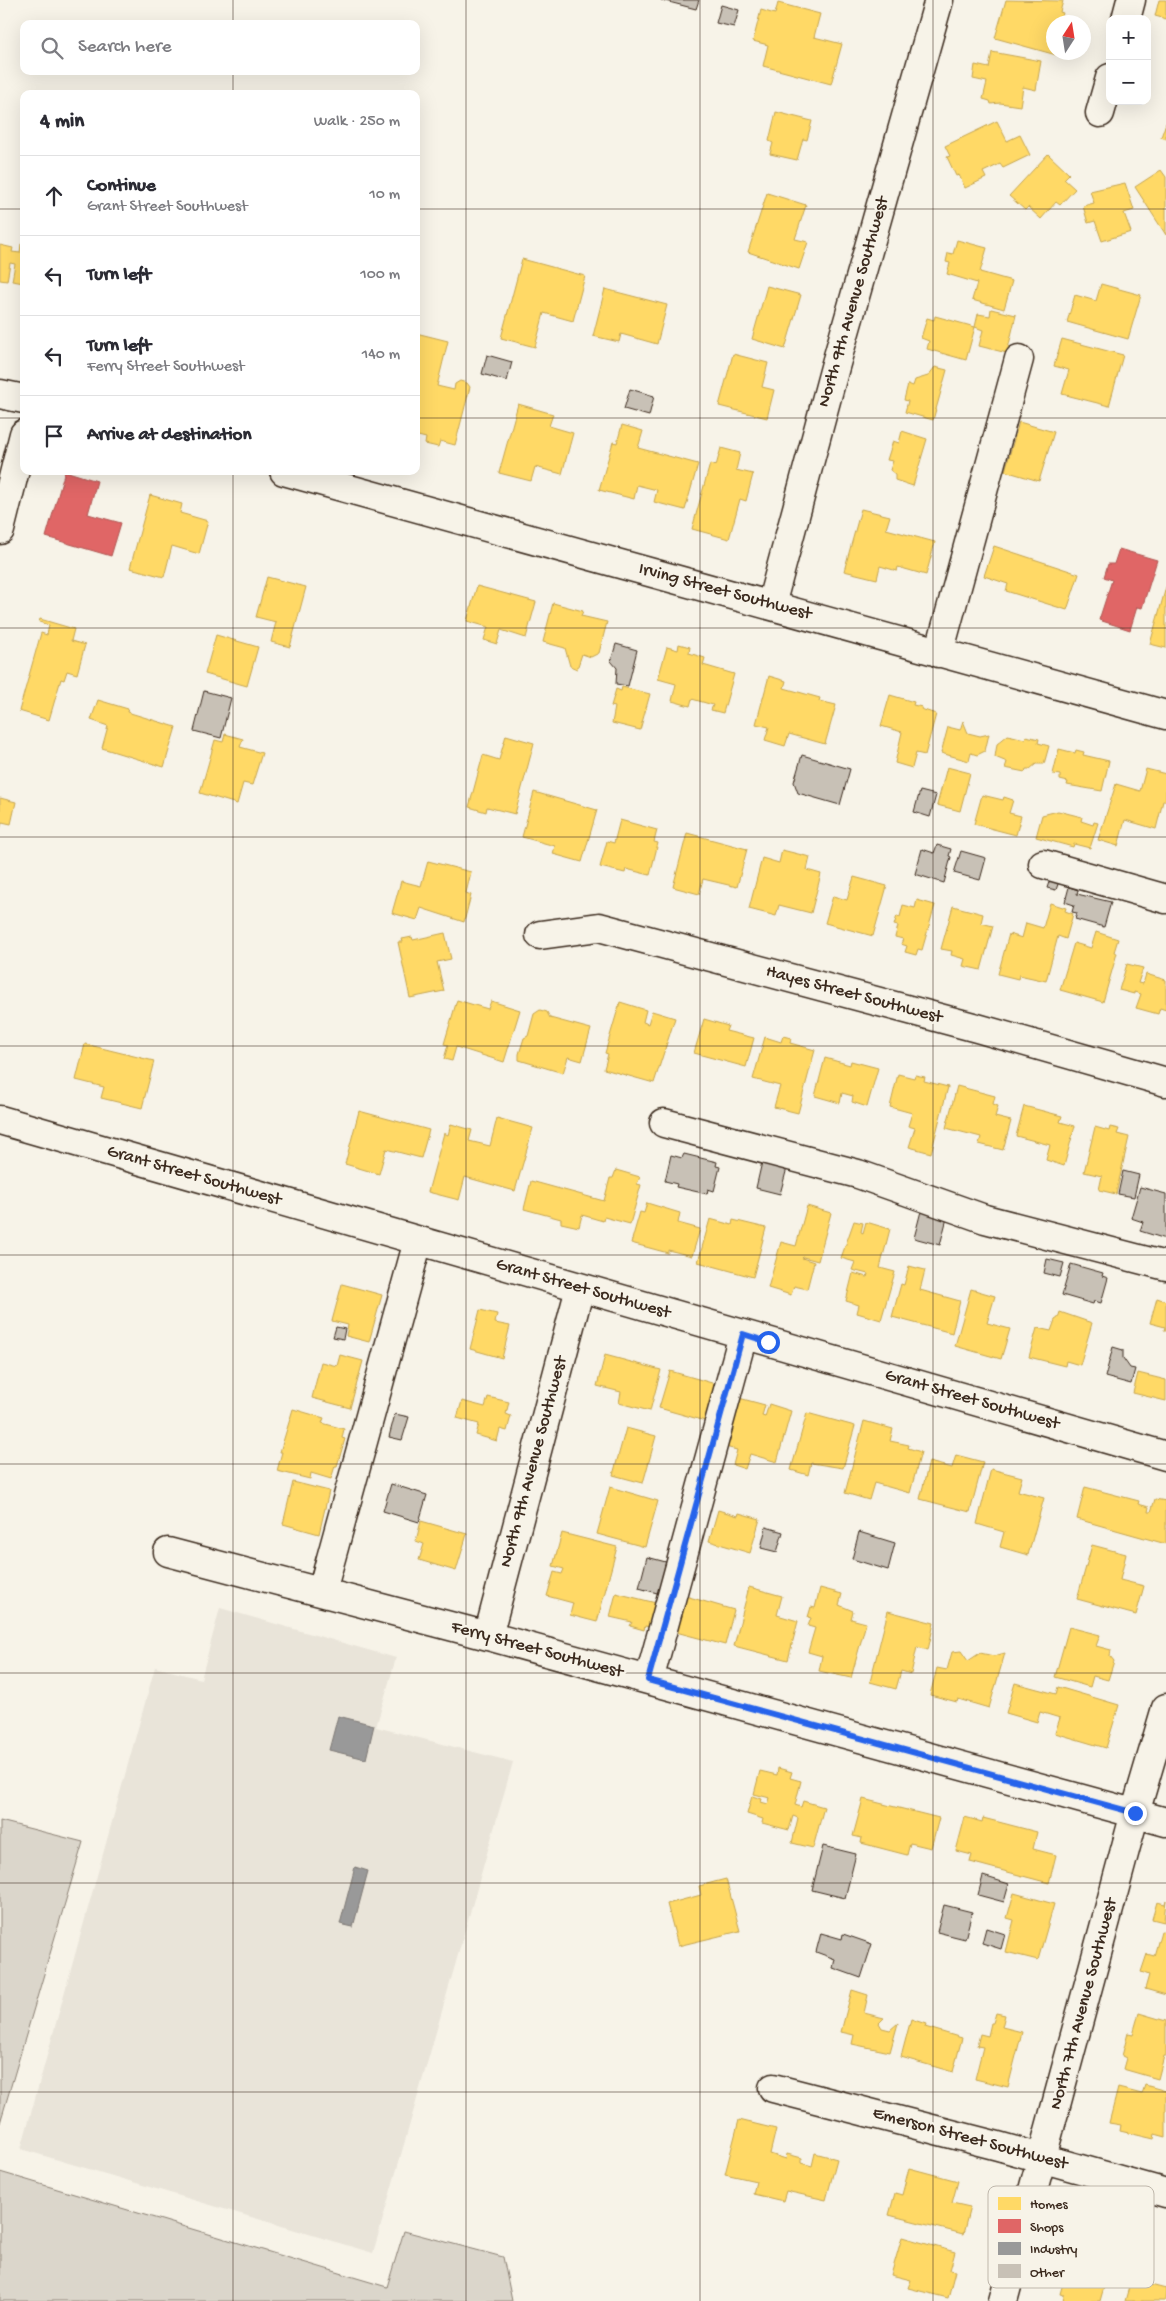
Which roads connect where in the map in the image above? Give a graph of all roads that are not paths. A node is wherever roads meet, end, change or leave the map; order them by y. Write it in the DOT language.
graph roads {
  1 [pos="939,0"];
  2 [pos="1131,0"];
  3 [pos="1127,15"];
  4 [pos="1106,92"];
  5 [pos="1100,113"];
  6 [pos="1019,359"];
  7 [pos="0,394"];
  8 [pos="20,398"];
  9 [pos="20,450"];
  10 [pos="299,475"];
  11 [pos="0,530"];
  12 [pos="771,605"];
  13 [pos="939,653"];
  14 [pos="1166,714"];
  15 [pos="1043,864"];
  16 [pos="1166,899"];
  17 [pos="540,935"];
  18 [pos="1166,1082"];
  19 [pos="0,1120"];
  20 [pos="664,1123"];
  21 [pos="418,1241"];
  22 [pos="1166,1266"];
  23 [pos="580,1288"];
  24 [pos="743,1334"];
  25 [pos="1166,1456"];
  26 [pos="168,1552"];
  27 [pos="322,1592"];
  28 [pos="488,1636"];
  29 [pos="648,1680"];
  30 [pos="1166,1708"];
  31 [pos="1135,1813"];
  32 [pos="1166,1822"];
  33 [pos="773,2088"];
  34 [pos="1042,2158"];
  35 [pos="1034,2186"];
  36 [pos="1141,2186"];
  37 [pos="1007,2288"];
  38 [pos="1003,2301"];
  1 -- 12 [label="street, North 9th Avenue Southwest"];
  2 -- 3 [label="street"];
  4 -- 5 [label="street"];
  6 -- 13 [label="street"];
  7 -- 8 [label="street"];
  9 -- 11 [label="street"];
  10 -- 12 [label="street, Irving Street Southwest"];
  12 -- 13 [label="street, Irving Street Southwest"];
  13 -- 14 [label="street, Irving Street Southwest"];
  15 -- 16 [label="street"];
  17 -- 18 [label="street, Hayes Street Southwest"];
  19 -- 21 [label="street, Grant Street Southwest"];
  20 -- 22 [label="street"];
  21 -- 23 [label="street, Grant Street Southwest"];
  21 -- 27 [label="street"];
  23 -- 24 [label="street, Grant Street Southwest"];
  23 -- 28 [label="street, North 9th Avenue Southwest"];
  24 -- 25 [label="street, Grant Street Southwest"];
  24 -- 29 [label="street"];
  26 -- 27 [label="street, Ferry Street Southwest"];
  27 -- 28 [label="street, Ferry Street Southwest"];
  28 -- 29 [label="street, Ferry Street Southwest"];
  29 -- 31 [label="street, Ferry Street Southwest"];
  30 -- 31 [label="street, North 7th Avenue Southwest"];
  31 -- 32 [label="street, Ferry Street Southwest"];
  31 -- 34 [label="street, North 7th Avenue Southwest"];
  33 -- 34 [label="street, Emerson Street Southwest"];
  34 -- 35 [label="street, North 7th Avenue Southwest"];
  34 -- 36 [label="street, Emerson Street Southwest"];
  37 -- 38 [label="street, North 7th Avenue Southwest"];
}
